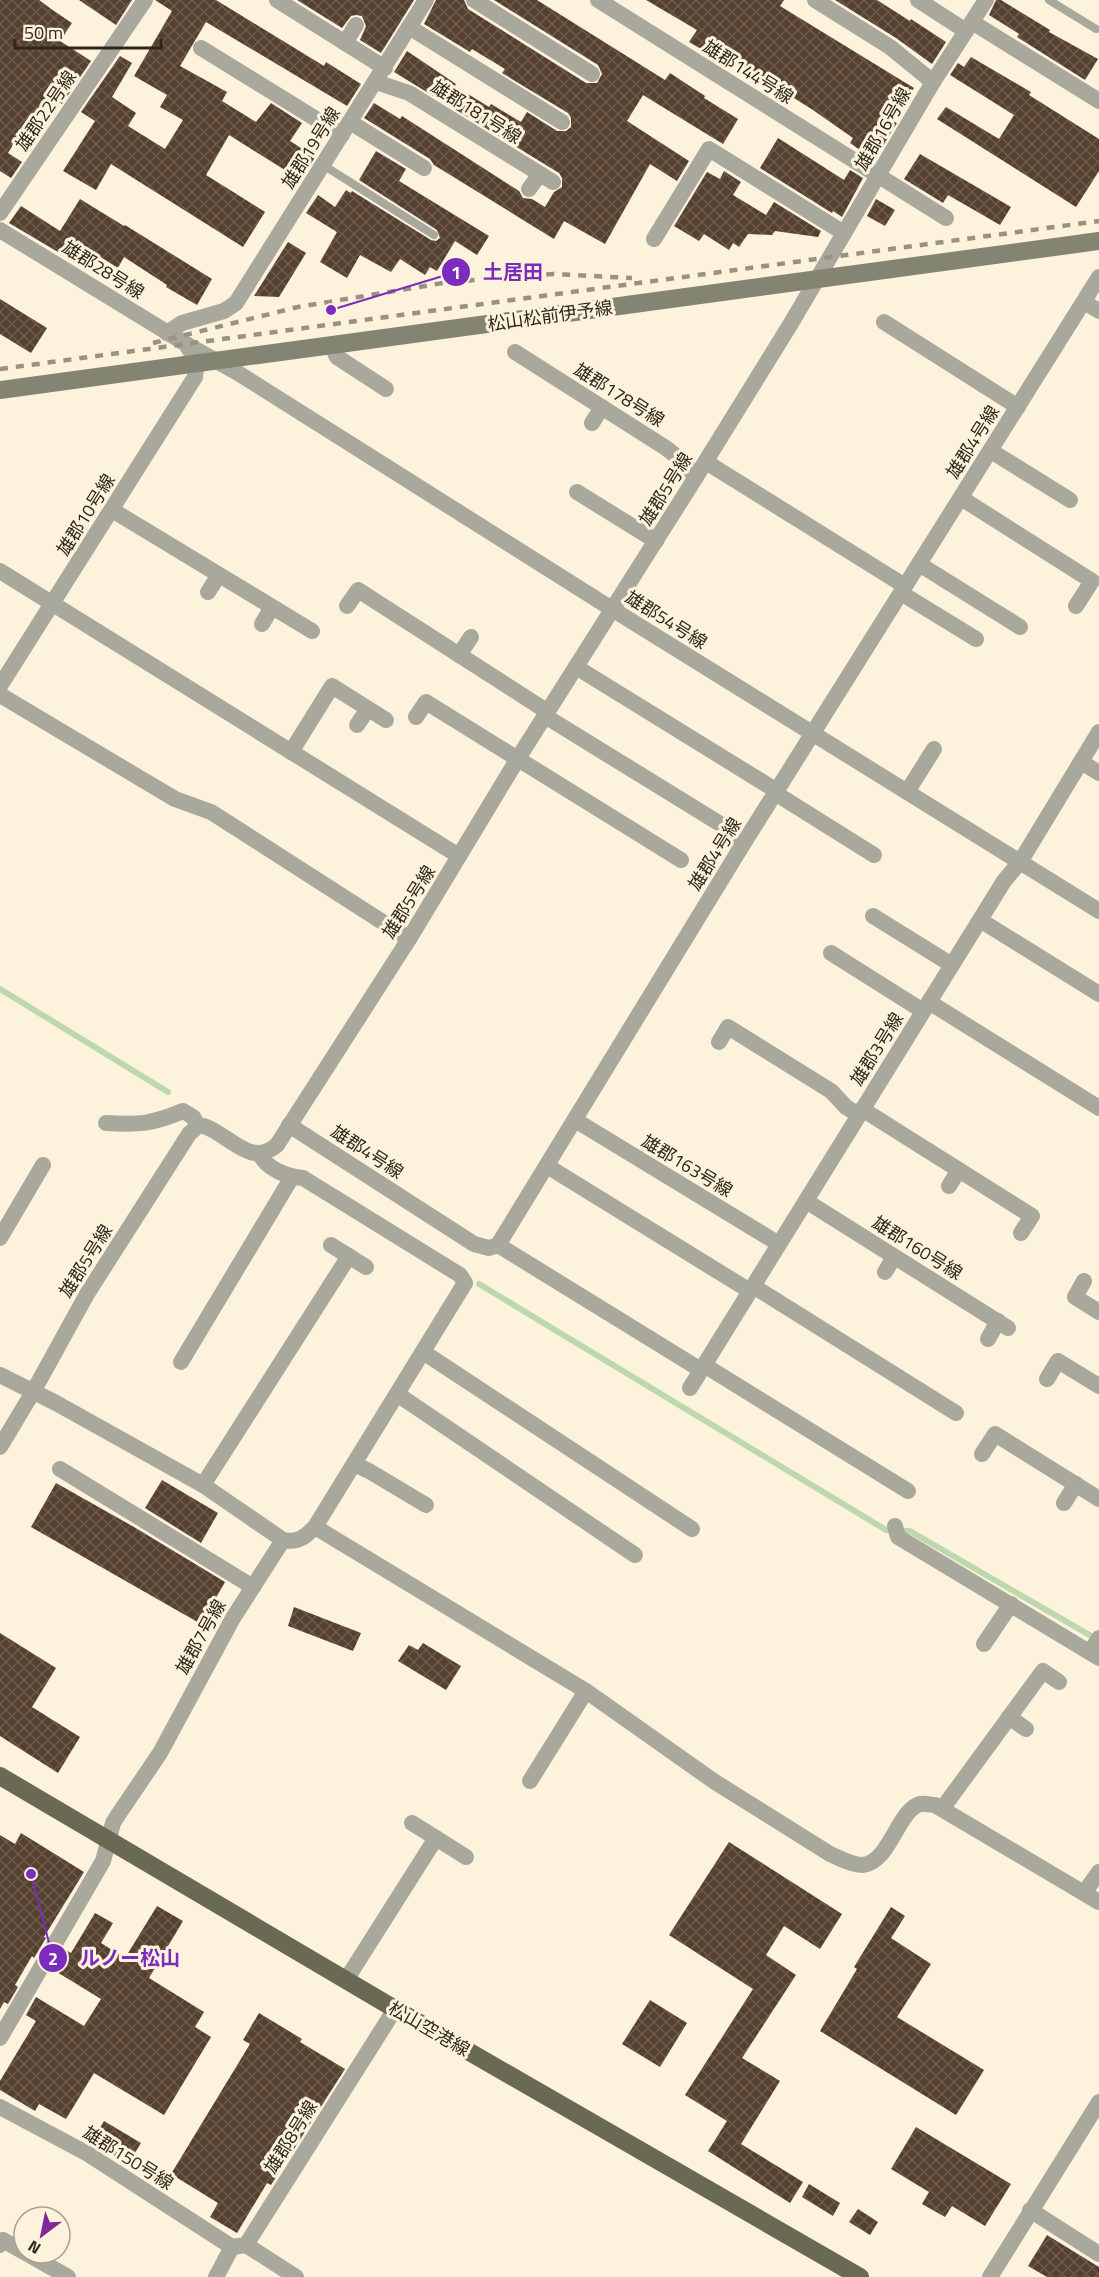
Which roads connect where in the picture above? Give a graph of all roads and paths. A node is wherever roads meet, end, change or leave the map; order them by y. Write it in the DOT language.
graph roads {
  1 [pos="277,0"];
  2 [pos="426,0"];
  3 [pos="474,0"];
  4 [pos="598,0"];
  5 [pos="814,0"];
  6 [pos="918,0"];
  7 [pos="986,0"];
  8 [pos="1049,0"];
  9 [pos="141,2"];
  10 [pos="356,25"];
  11 [pos="969,26"];
  12 [pos="409,27"];
  13 [pos="1096,29"];
  14 [pos="345,43"];
  15 [pos="201,48"];
  16 [pos="592,74"];
  17 [pos="380,75"];
  18 [pos="933,82"];
  19 [pos="1099,101"];
  20 [pos="562,122"];
  21 [pos="463,127"];
  22 [pos="346,128"];
  23 [pos="454,142"];
  24 [pos="323,165"];
  25 [pos="424,168"];
  26 [pos="879,176"];
  27 [pos="530,189"];
  28 [pos="0,213"];
  29 [pos="946,218"];
  30 [pos="0,230"];
  31 [pos="844,233"];
  32 [pos="434,235"];
  33 [pos="654,240"];
  34 [pos="1099,241"];
  35 [pos="1099,277"];
  36 [pos="816,279"];
  37 [pos="1084,302"];
  38 [pos="1099,311"];
  39 [pos="888,330"];
  40 [pos="167,333"];
  41 [pos="331,345"];
  42 [pos="515,352"];
  43 [pos="206,362"];
  44 [pos="386,389"];
  45 [pos="0,390"];
  46 [pos="602,407"];
  47 [pos="1018,407"];
  48 [pos="592,423"];
  49 [pos="990,451"];
  50 [pos="705,462"];
  51 [pos="696,477"];
  52 [pos="577,492"];
  53 [pos="961,498"];
  54 [pos="1070,500"];
  55 [pos="112,510"];
  56 [pos="656,541"];
  57 [pos="919,564"];
  58 [pos="0,571"];
  59 [pos="219,574"];
  60 [pos="903,590"];
  61 [pos="208,592"];
  62 [pos="53,604"];
  63 [pos="348,606"];
  64 [pos="1076,606"];
  65 [pos="272,607"];
  66 [pos="612,609"];
  67 [pos="262,624"];
  68 [pos="1020,627"];
  69 [pos="312,631"];
  70 [pos="471,637"];
  71 [pos="976,639"];
  72 [pos="459,655"];
  73 [pos="576,667"];
  74 [pos="0,686"];
  75 [pos="0,695"];
  76 [pos="368,709"];
  77 [pos="547,714"];
  78 [pos="416,717"];
  79 [pos="386,720"];
  80 [pos="357,725"];
  81 [pos="1099,732"];
  82 [pos="812,734"];
  83 [pos="934,749"];
  84 [pos="291,752"];
  85 [pos="517,760"];
  86 [pos="1081,762"];
  87 [pos="1099,773"];
  88 [pos="776,792"];
  89 [pos="907,792"];
  90 [pos="740,849"];
  91 [pos="874,855"];
  92 [pos="459,856"];
  93 [pos="681,860"];
  94 [pos="1020,862"];
  95 [pos="1099,911"];
  96 [pos="873,916"];
  97 [pos="980,920"];
  98 [pos="409,939"];
  99 [pos="831,953"];
  100 [pos="952,965"];
  101 [pos="1099,994"];
  102 [pos="926,1007"];
  103 [pos="719,1042"];
  104 [pos="1099,1108"];
  105 [pos="860,1112"];
  106 [pos="574,1120"];
  107 [pos="106,1123"];
  108 [pos="289,1125"];
  109 [pos="198,1126"];
  110 [pos="260,1154"];
  111 [pos="43,1165"];
  112 [pos="546,1166"];
  113 [pos="959,1170"];
  114 [pos="292,1177"];
  115 [pos="949,1186"];
  116 [pos="806,1201"];
  117 [pos="1021,1233"];
  118 [pos="0,1238"];
  119 [pos="779,1244"];
  120 [pos="331,1245"];
  121 [pos="498,1245"];
  122 [pos="349,1256"];
  123 [pos="894,1257"];
  124 [pos="366,1267"];
  125 [pos="885,1272"];
  126 [pos="1084,1281"];
  127 [pos="752,1288"];
  128 [pos="1099,1312"];
  129 [pos="988,1339"];
  130 [pos="423,1352"];
  131 [pos="181,1362"];
  132 [pos="703,1367"];
  133 [pos="0,1375"];
  134 [pos="1047,1378"];
  135 [pos="1099,1386"];
  136 [pos="690,1388"];
  137 [pos="33,1392"];
  138 [pos="397,1394"];
  139 [pos="956,1413"];
  140 [pos="0,1447"];
  141 [pos="982,1454"];
  142 [pos="354,1464"];
  143 [pos="60,1469"];
  144 [pos="1076,1484"];
  145 [pos="203,1485"];
  146 [pos="908,1491"];
  147 [pos="1099,1498"];
  148 [pos="1064,1503"];
  149 [pos="426,1505"];
  150 [pos="315,1527"];
  151 [pos="692,1529"];
  152 [pos="896,1532"];
  153 [pos="283,1540"];
  154 [pos="625,1555"];
  155 [pos="253,1587"];
  156 [pos="1011,1604"];
  157 [pos="984,1644"];
  158 [pos="1095,1649"];
  159 [pos="1059,1682"];
  160 [pos="586,1691"];
  161 [pos="1009,1717"];
  162 [pos="1026,1729"];
  163 [pos="0,1776"];
  164 [pos="530,1781"];
  165 [pos="942,1809"];
  166 [pos="412,1823"];
  167 [pos="436,1838"];
  168 [pos="109,1841"];
  169 [pos="466,1857"];
  170 [pos="1099,1872"];
  171 [pos="1084,1893"];
  172 [pos="1099,1902"];
  173 [pos="346,1980"];
  174 [pos="395,2009"];
  175 [pos="0,2038"];
  176 [pos="1099,2102"];
  177 [pos="0,2108"];
  178 [pos="1030,2210"];
  179 [pos="0,2245"];
  180 [pos="12,2245"];
  181 [pos="239,2246"];
  182 [pos="1099,2254"];
  183 [pos="47,2265"];
  184 [pos="68,2277"];
  185 [pos="216,2277"];
  186 [pos="296,2277"];
  187 [pos="860,2277"];
  188 [pos="990,2277"];
  1 -- 14 [label="street, 雄郡181号線"];
  2 -- 12 [label="street, 雄郡19号線"];
  3 -- 16 [label="street"];
  4 -- 26 [label="street, 雄郡144号線"];
  5 -- 18 [label="street"];
  6 -- 11 [label="street"];
  7 -- 11 [label="street, 雄郡16号線"];
  8 -- 13 [label="lane"];
  9 -- 28 [label="street, 雄郡22号線"];
  10 -- 14 [label="street"];
  11 -- 18 [label="street, 雄郡16号線"];
  11 -- 19 [label="street"];
  12 -- 17 [label="street, 雄郡19号線"];
  12 -- 20 [label="street"];
  14 -- 17 [label="street, 雄郡181号線"];
  15 -- 22 [label="street"];
  17 -- 21 [label="street, 雄郡181号線"];
  17 -- 22 [label="street, 雄郡19号線"];
  18 -- 26 [label="street, 雄郡16号線"];
  21 -- 23 [label="street"];
  21 -- 27 [label="street, 雄郡181号線"];
  22 -- 24 [label="street, 雄郡19号線"];
  22 -- 25 [label="street"];
  24 -- 32 [label="lane"];
  24 -- 40 [label="street, 雄郡19号線"];
  26 -- 29 [label="street, 雄郡144号線"];
  26 -- 31 [label="street, 雄郡16号線"];
  30 -- 40 [label="street, 雄郡28号線"];
  31 -- 33 [label="street"];
  31 -- 36 [label="street, 雄郡16号線"];
  34 -- 36 [label="main road, 松山松前伊予線"];
  35 -- 37 [label="street, 雄郡4号線"];
  36 -- 41 [label="main road, 松山松前伊予線"];
  36 -- 50 [label="street, 雄郡5号線"];
  37 -- 38 [label="street"];
  37 -- 47 [label="street, 雄郡4号線"];
  39 -- 47 [label="street"];
  40 -- 43 [label="street, 雄郡28号線"];
  41 -- 43 [label="main road, 松山松前伊予線"];
  41 -- 44 [label="street"];
  42 -- 46 [label="street, 雄郡178号線"];
  43 -- 45 [label="main road, 松山松前伊予線"];
  43 -- 55 [label="street, 雄郡10号線"];
  43 -- 66 [label="street, 雄郡54号線"];
  46 -- 48 [label="street"];
  46 -- 51 [label="street, 雄郡178号線"];
  47 -- 49 [label="street, 雄郡4号線"];
  49 -- 53 [label="street, 雄郡4号線"];
  49 -- 54 [label="street"];
  50 -- 51 [label="street, 雄郡5号線"];
  50 -- 60 [label="street"];
  51 -- 56 [label="street, 雄郡5号線"];
  52 -- 56 [label="street"];
  53 -- 57 [label="street, 雄郡4号線"];
  53 -- 64 [label="street"];
  55 -- 59 [label="street"];
  55 -- 62 [label="street, 雄郡10号線"];
  56 -- 66 [label="street, 雄郡5号線"];
  57 -- 60 [label="street, 雄郡4号線"];
  57 -- 68 [label="street"];
  58 -- 62 [label="street"];
  59 -- 61 [label="street"];
  59 -- 65 [label="street"];
  60 -- 71 [label="street"];
  60 -- 82 [label="street, 雄郡4号線"];
  62 -- 74 [label="street, 雄郡10号線"];
  62 -- 84 [label="street"];
  63 -- 72 [label="street"];
  65 -- 67 [label="street"];
  65 -- 69 [label="street"];
  66 -- 73 [label="street, 雄郡5号線"];
  66 -- 82 [label="street, 雄郡54号線"];
  70 -- 72 [label="street"];
  72 -- 77 [label="street"];
  73 -- 77 [label="street, 雄郡5号線"];
  73 -- 88 [label="street"];
  75 -- 98 [label="street"];
  76 -- 79 [label="street"];
  76 -- 80 [label="street"];
  76 -- 84 [label="street"];
  77 -- 85 [label="street, 雄郡5号線"];
  77 -- 90 [label="street"];
  78 -- 85 [label="street"];
  81 -- 86 [label="street, 雄郡3号線"];
  82 -- 88 [label="street, 雄郡4号線"];
  82 -- 89 [label="street, 雄郡54号線"];
  83 -- 89 [label="street"];
  84 -- 92 [label="street"];
  85 -- 92 [label="street, 雄郡5号線"];
  85 -- 93 [label="street"];
  86 -- 87 [label="street"];
  86 -- 94 [label="street, 雄郡3号線"];
  88 -- 90 [label="street, 雄郡4号線"];
  88 -- 91 [label="street"];
  89 -- 94 [label="street, 雄郡54号線"];
  90 -- 106 [label="street, 雄郡4号線"];
  92 -- 98 [label="street, 雄郡5号線"];
  94 -- 95 [label="street, 雄郡54号線"];
  94 -- 97 [label="street, 雄郡3号線"];
  96 -- 100 [label="street"];
  97 -- 100 [label="street, 雄郡3号線"];
  97 -- 101 [label="street"];
  98 -- 108 [label="street, 雄郡5号線"];
  99 -- 102 [label="street"];
  100 -- 102 [label="street, 雄郡3号線"];
  102 -- 104 [label="street"];
  102 -- 105 [label="street, 雄郡3号線"];
  103 -- 105 [label="street"];
  105 -- 113 [label="street"];
  105 -- 116 [label="street, 雄郡3号線"];
  106 -- 112 [label="street, 雄郡4号線"];
  106 -- 119 [label="street, 雄郡163号線"];
  107 -- 109 [label="street"];
  108 -- 110 [label="street, 雄郡5号線"];
  108 -- 121 [label="street, 雄郡4号線"];
  109 -- 110 [label="street"];
  109 -- 137 [label="street, 雄郡5号線"];
  110 -- 114 [label="street"];
  111 -- 118 [label="street"];
  112 -- 121 [label="street, 雄郡4号線"];
  112 -- 127 [label="street"];
  113 -- 115 [label="street"];
  113 -- 117 [label="street"];
  114 -- 130 [label="street"];
  114 -- 131 [label="street"];
  116 -- 119 [label="street, 雄郡3号線"];
  116 -- 123 [label="street, 雄郡160号線"];
  119 -- 127 [label="street, 雄郡3号線"];
  120 -- 122 [label="street"];
  121 -- 132 [label="street"];
  122 -- 124 [label="street"];
  122 -- 145 [label="street"];
  123 -- 125 [label="street"];
  123 -- 129 [label="street, 雄郡160号線"];
  126 -- 128 [label="street"];
  127 -- 132 [label="street, 雄郡3号線"];
  127 -- 139 [label="street"];
  130 -- 138 [label="street"];
  130 -- 151 [label="street"];
  132 -- 136 [label="street, 雄郡3号線"];
  132 -- 146 [label="street"];
  133 -- 137 [label="street"];
  134 -- 135 [label="street"];
  137 -- 140 [label="street, 雄郡5号線"];
  137 -- 145 [label="street"];
  138 -- 142 [label="street"];
  138 -- 154 [label="street"];
  141 -- 144 [label="street"];
  142 -- 149 [label="street"];
  142 -- 150 [label="street"];
  143 -- 155 [label="street"];
  144 -- 147 [label="street"];
  144 -- 148 [label="street"];
  145 -- 153 [label="street"];
  150 -- 153 [label="street"];
  150 -- 160 [label="street"];
  152 -- 156 [label="street"];
  153 -- 155 [label="street, 雄郡7号線"];
  155 -- 168 [label="street, 雄郡7号線"];
  156 -- 157 [label="street"];
  156 -- 158 [label="street"];
  159 -- 161 [label="street"];
  160 -- 164 [label="street"];
  160 -- 165 [label="street"];
  161 -- 162 [label="street"];
  161 -- 165 [label="street"];
  163 -- 168 [label="main road, 松山空港線"];
  165 -- 171 [label="street"];
  166 -- 167 [label="street"];
  167 -- 169 [label="street"];
  167 -- 173 [label="street"];
  168 -- 173 [label="main road, 松山空港線"];
  168 -- 175 [label="street, 雄郡7号線"];
  170 -- 171 [label="street"];
  171 -- 172 [label="street"];
  173 -- 174 [label="main road, 松山空港線"];
  174 -- 181 [label="street, 雄郡8号線"];
  174 -- 187 [label="main road, 松山空港線"];
  176 -- 178 [label="street"];
  177 -- 181 [label="street, 雄郡150号線"];
  178 -- 182 [label="street"];
  178 -- 188 [label="street"];
  179 -- 180 [label="street"];
  181 -- 185 [label="street, 雄郡8号線"];
  181 -- 186 [label="street, 雄郡150号線"];
  183 -- 184 [label="street"];
}
